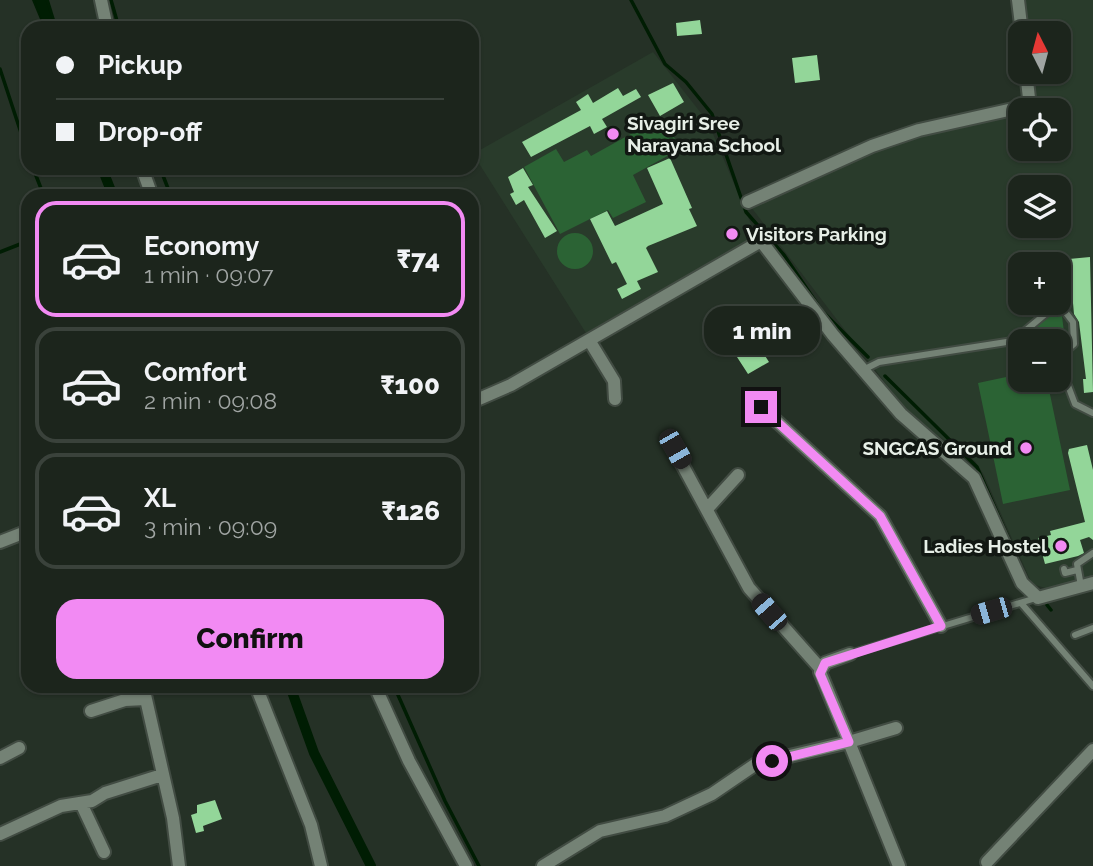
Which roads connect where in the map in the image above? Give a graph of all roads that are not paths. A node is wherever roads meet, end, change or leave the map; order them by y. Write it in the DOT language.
graph roads {
  1 [pos="101,0"];
  2 [pos="1017,0"];
  3 [pos="106,21"];
  4 [pos="1020,21"];
  5 [pos="1028,84"];
  6 [pos="748,202"];
  7 [pos="1031,329"];
  8 [pos="589,340"];
  9 [pos="1008,344"];
  10 [pos="1071,347"];
  11 [pos="863,370"];
  12 [pos="1071,392"];
  13 [pos="479,399"];
  14 [pos="615,399"];
  15 [pos="761,407"];
  16 [pos="1092,413"];
  17 [pos="1093,424"];
  18 [pos="670,442"];
  19 [pos="738,475"];
  20 [pos="707,509"];
  21 [pos="21,534"];
  22 [pos="0,542"];
  23 [pos="1093,553"];
  24 [pos="1063,569"];
  25 [pos="1077,570"];
  26 [pos="1087,585"];
  27 [pos="1038,598"];
  28 [pos="1021,603"];
  29 [pos="941,626"];
  30 [pos="1093,628"];
  31 [pos="1075,635"];
  32 [pos="850,654"];
  33 [pos="820,668"];
  34 [pos="1093,686"];
  35 [pos="142,693"];
  36 [pos="145,693"];
  37 [pos="259,693"];
  38 [pos="377,693"];
  39 [pos="91,711"];
  40 [pos="896,728"];
  41 [pos="849,742"];
  42 [pos="19,748"];
  43 [pos="1093,750"];
  44 [pos="0,758"];
  45 [pos="162,775"];
  46 [pos="81,803"];
  47 [pos="0,834"];
  48 [pos="104,852"];
  49 [pos="988,865"];
  50 [pos="179,866"];
  51 [pos="321,866"];
  52 [pos="467,866"];
  53 [pos="543,866"];
  54 [pos="899,866"];
  1 -- 3 [label="street"];
  2 -- 4 [label="street"];
  5 -- 6 [label="street"];
  7 -- 10 [label="lane"];
  8 -- 11 [label="street"];
  8 -- 13 [label="street"];
  8 -- 14 [label="street"];
  9 -- 11 [label="lane"];
  11 -- 27 [label="street"];
  12 -- 16 [label="lane"];
  15 -- 29 [label="street"];
  16 -- 17 [label="lane"];
  18 -- 20 [label="street"];
  19 -- 20 [label="street"];
  20 -- 33 [label="street"];
  21 -- 22 [label="street"];
  23 -- 25 [label="lane"];
  24 -- 25 [label="lane"];
  25 -- 26 [label="lane"];
  26 -- 27 [label="street"];
  27 -- 28 [label="lane"];
  28 -- 29 [label="lane"];
  28 -- 34 [label="lane"];
  29 -- 32 [label="lane"];
  30 -- 31 [label="lane"];
  32 -- 33 [label="street"];
  33 -- 41 [label="street"];
  35 -- 39 [label="street"];
  36 -- 45 [label="street"];
  37 -- 51 [label="street"];
  38 -- 52 [label="street"];
  40 -- 41 [label="street"];
  41 -- 53 [label="street"];
  41 -- 54 [label="street"];
  42 -- 44 [label="street"];
  43 -- 49 [label="street"];
  45 -- 46 [label="street"];
  45 -- 50 [label="street"];
  46 -- 47 [label="street"];
  46 -- 48 [label="street"];
}
